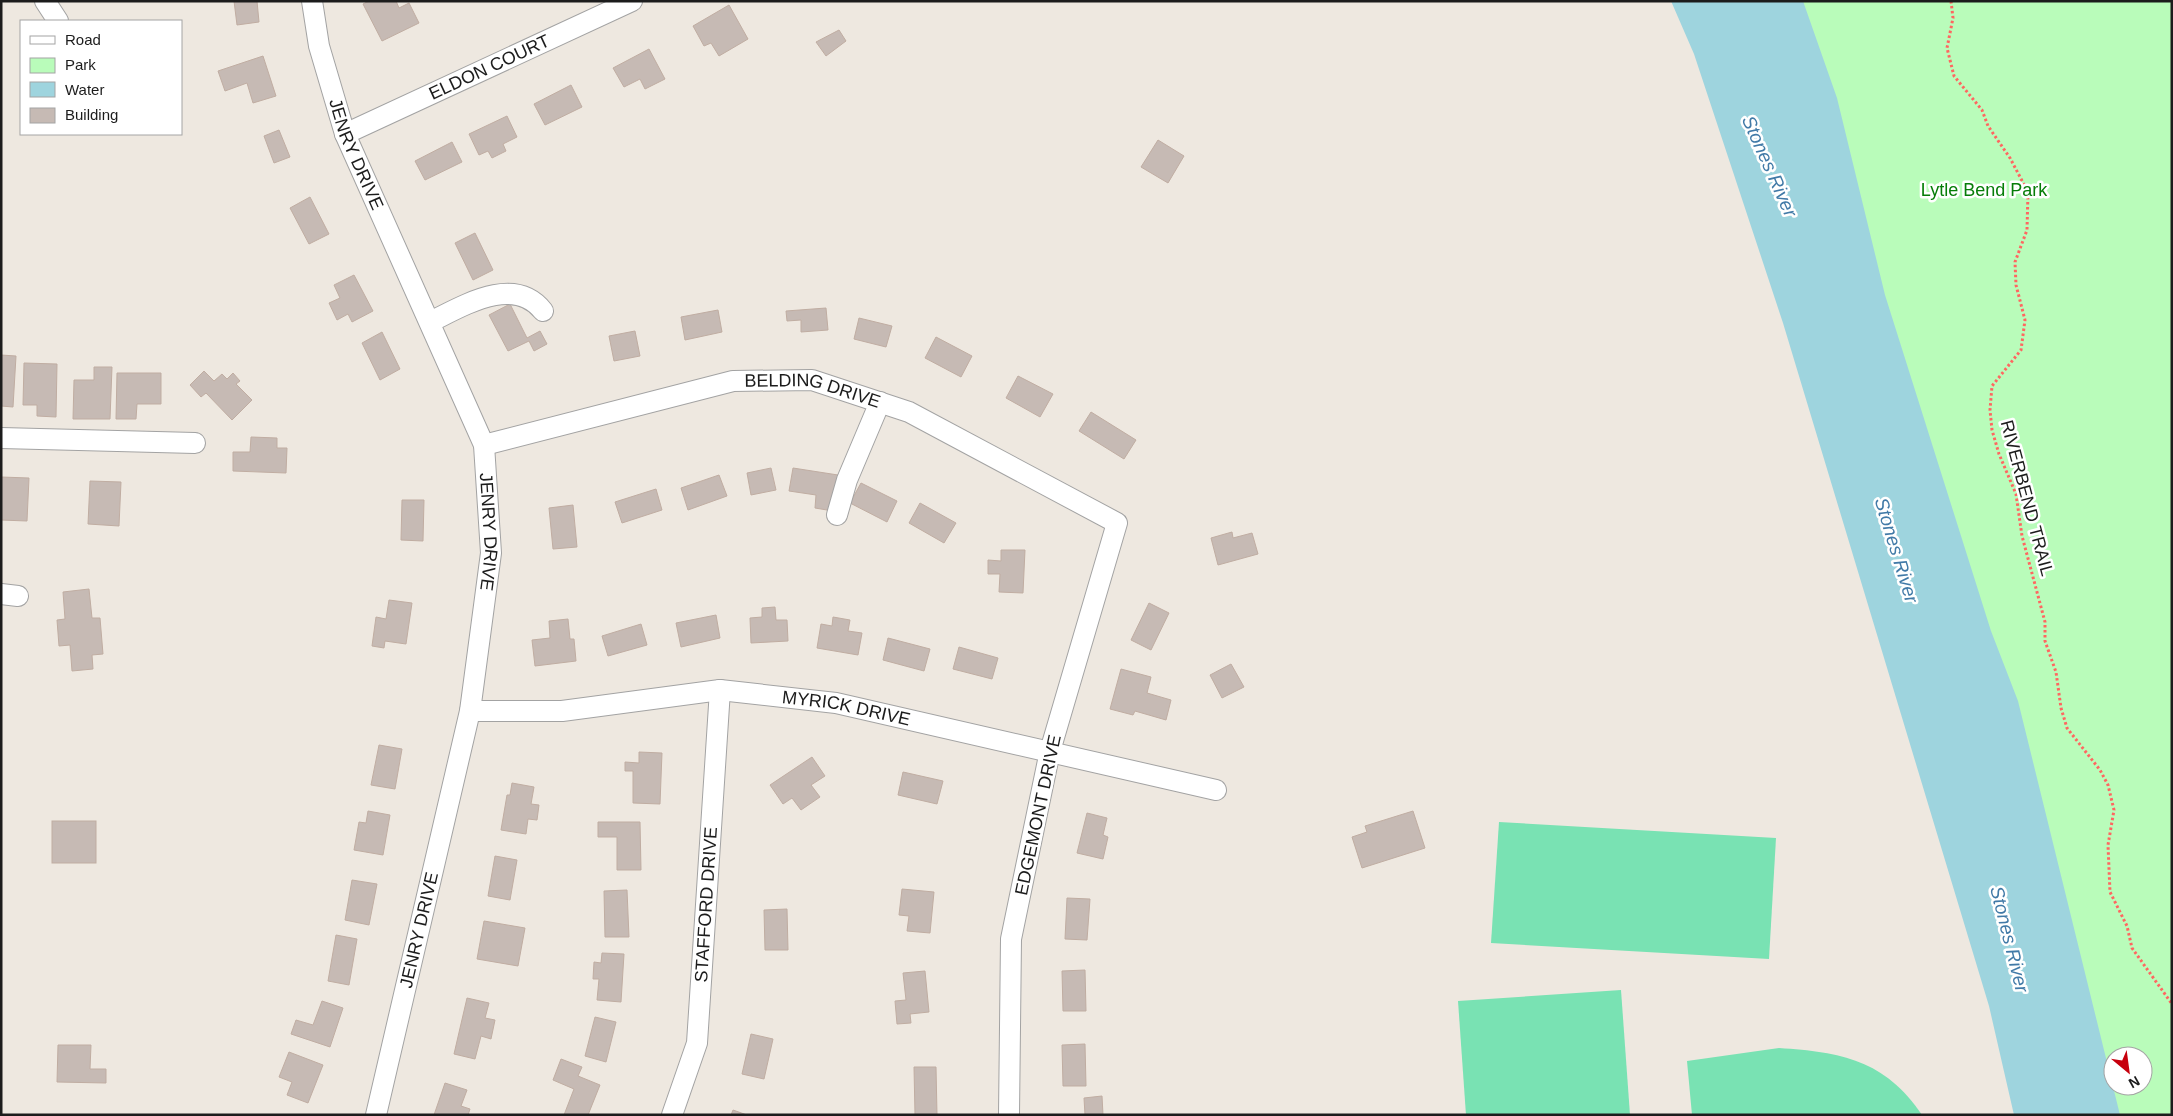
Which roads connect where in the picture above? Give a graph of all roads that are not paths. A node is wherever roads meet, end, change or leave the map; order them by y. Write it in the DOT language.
graph roads {
  1 [pos="45,1"];
  2 [pos="312,1"];
  3 [pos="632,1"];
  4 [pos="57,20"];
  5 [pos="346,134"];
  6 [pos="543,311"];
  7 [pos="430,322"];
  8 [pos="880,402"];
  9 [pos="1,438"];
  10 [pos="195,443"];
  11 [pos="484,445"];
  12 [pos="837,515"];
  13 [pos="1118,523"];
  14 [pos="720,690"];
  15 [pos="470,711"];
  16 [pos="1050,751"];
  17 [pos="1216,790"];
  18 [pos="376,1115"];
  19 [pos="672,1115"];
  20 [pos="1009,1115"];
  1 -- 4 [label="street"];
  2 -- 5 [label="street, JENRY DRIVE"];
  3 -- 5 [label="street, ELDON COURT"];
  5 -- 7 [label="street, JENRY DRIVE"];
  6 -- 7 [label="street"];
  7 -- 11 [label="street, JENRY DRIVE"];
  8 -- 11 [label="street, BELDING DRIVE"];
  8 -- 12 [label="street"];
  8 -- 13 [label="street, BELDING DRIVE"];
  9 -- 10 [label="street"];
  11 -- 15 [label="street, JENRY DRIVE"];
  13 -- 16 [label="street, EDGEMONT DRIVE"];
  14 -- 15 [label="street, MYRICK DRIVE"];
  14 -- 16 [label="street, MYRICK DRIVE"];
  14 -- 19 [label="street, STAFFORD DRIVE"];
  15 -- 18 [label="street, JENRY DRIVE"];
  16 -- 17 [label="street, MYRICK DRIVE"];
  16 -- 20 [label="street, EDGEMONT DRIVE"];
}
